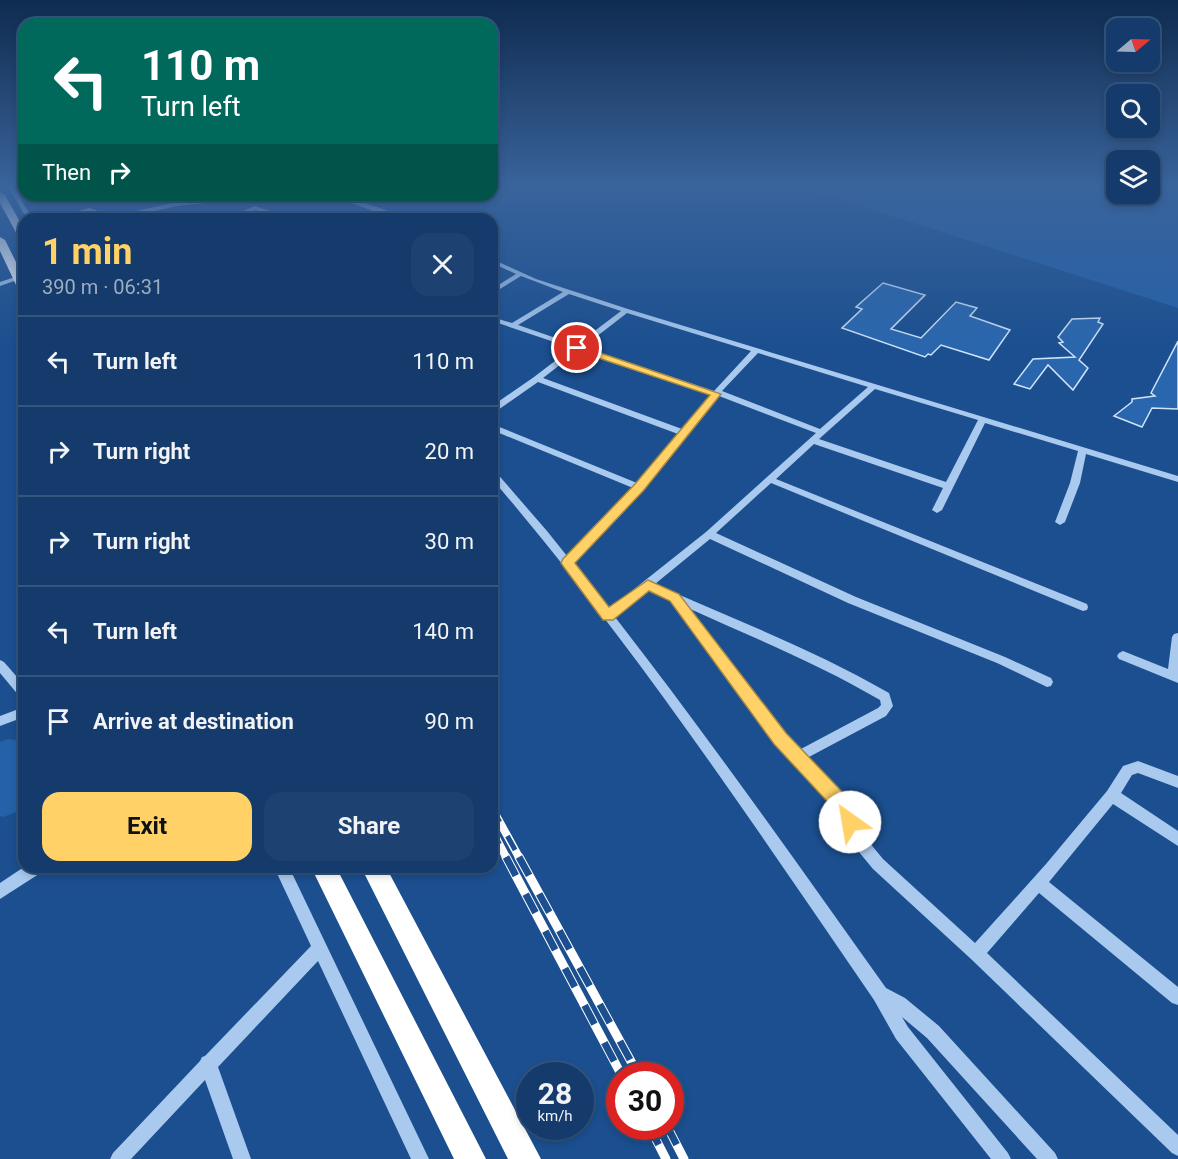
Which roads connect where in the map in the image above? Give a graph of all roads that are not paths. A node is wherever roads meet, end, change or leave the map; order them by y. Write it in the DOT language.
graph roads {
  1 [pos="1,243"];
  2 [pos="498,264"];
  3 [pos="520,274"];
  4 [pos="18,278"];
  5 [pos="0,284"];
  6 [pos="498,288"];
  7 [pos="569,291"];
  8 [pos="626,310"];
  9 [pos="498,321"];
  10 [pos="512,326"];
  11 [pos="577,348"];
  12 [pos="757,349"];
  13 [pos="537,379"];
  14 [pos="874,385"];
  15 [pos="717,393"];
  16 [pos="498,405"];
  17 [pos="983,418"];
  18 [pos="498,429"];
  19 [pos="821,432"];
  20 [pos="684,433"];
  21 [pos="812,440"];
  22 [pos="1083,450"];
  23 [pos="768,479"];
  24 [pos="1178,479"];
  25 [pos="498,480"];
  26 [pos="947,486"];
  27 [pos="639,487"];
  28 [pos="937,510"];
  29 [pos="1060,522"];
  30 [pos="710,534"];
  31 [pos="567,563"];
  32 [pos="648,585"];
  33 [pos="675,597"];
  34 [pos="1083,607"];
  35 [pos="608,616"];
  36 [pos="1178,637"];
  37 [pos="1123,656"];
  38 [pos="0,665"];
  39 [pos="1175,677"];
  40 [pos="1047,682"];
  41 [pos="18,686"];
  42 [pos="18,714"];
  43 [pos="0,721"];
  44 [pos="798,757"];
  45 [pos="1178,782"];
  46 [pos="1112,795"];
  47 [pos="1178,839"];
  48 [pos="28,873"];
  49 [pos="284,873"];
  50 [pos="326,873"];
  51 [pos="376,873"];
  52 [pos="1038,884"];
  53 [pos="0,892"];
  54 [pos="319,948"];
  55 [pos="976,954"];
  56 [pos="880,994"];
  57 [pos="1178,997"];
  58 [pos="208,1063"];
  59 [pos="1178,1147"];
  60 [pos="119,1159"];
  61 [pos="242,1159"];
  62 [pos="420,1159"];
  63 [pos="470,1159"];
  64 [pos="525,1159"];
  65 [pos="1002,1159"];
  66 [pos="1049,1159"];
  1 -- 4 [label="highway"];
  2 -- 3 [label="street"];
  3 -- 6 [label="street"];
  3 -- 7 [label="street"];
  4 -- 5 [label="street"];
  7 -- 8 [label="street"];
  7 -- 10 [label="street"];
  8 -- 11 [label="street"];
  8 -- 12 [label="street"];
  9 -- 10 [label="street"];
  10 -- 11 [label="street"];
  11 -- 13 [label="street"];
  11 -- 15 [label="street"];
  12 -- 14 [label="street"];
  12 -- 15 [label="street"];
  13 -- 16 [label="street"];
  13 -- 20 [label="street"];
  14 -- 17 [label="street"];
  14 -- 19 [label="street"];
  15 -- 19 [label="street"];
  15 -- 20 [label="street"];
  17 -- 22 [label="street"];
  17 -- 26 [label="street"];
  18 -- 27 [label="street"];
  19 -- 21 [label="street"];
  20 -- 27 [label="street"];
  21 -- 23 [label="street"];
  21 -- 26 [label="street"];
  22 -- 24 [label="street"];
  22 -- 29 [label="street"];
  23 -- 30 [label="street"];
  23 -- 34 [label="street"];
  25 -- 31 [label="street"];
  26 -- 28 [label="street"];
  27 -- 31 [label="street"];
  30 -- 32 [label="street"];
  30 -- 40 [label="street"];
  31 -- 35 [label="street"];
  32 -- 33 [label="street"];
  32 -- 35 [label="street"];
  33 -- 44 [label="street"];
  33 -- 44 [label="street"];
  35 -- 56 [label="street"];
  36 -- 39 [label="street"];
  37 -- 39 [label="street"];
  38 -- 41 [label="street"];
  42 -- 43 [label="street"];
  44 -- 55 [label="street"];
  45 -- 46 [label="street"];
  46 -- 47 [label="street"];
  46 -- 52 [label="street"];
  48 -- 53 [label="street"];
  49 -- 54 [label="street"];
  50 -- 63 [label="highway"];
  51 -- 64 [label="highway"];
  52 -- 55 [label="street"];
  52 -- 57 [label="street"];
  54 -- 58 [label="street"];
  54 -- 62 [label="street"];
  55 -- 59 [label="street"];
  56 -- 65 [label="street"];
  56 -- 66 [label="street"];
  58 -- 60 [label="street"];
  58 -- 61 [label="street"];
}
